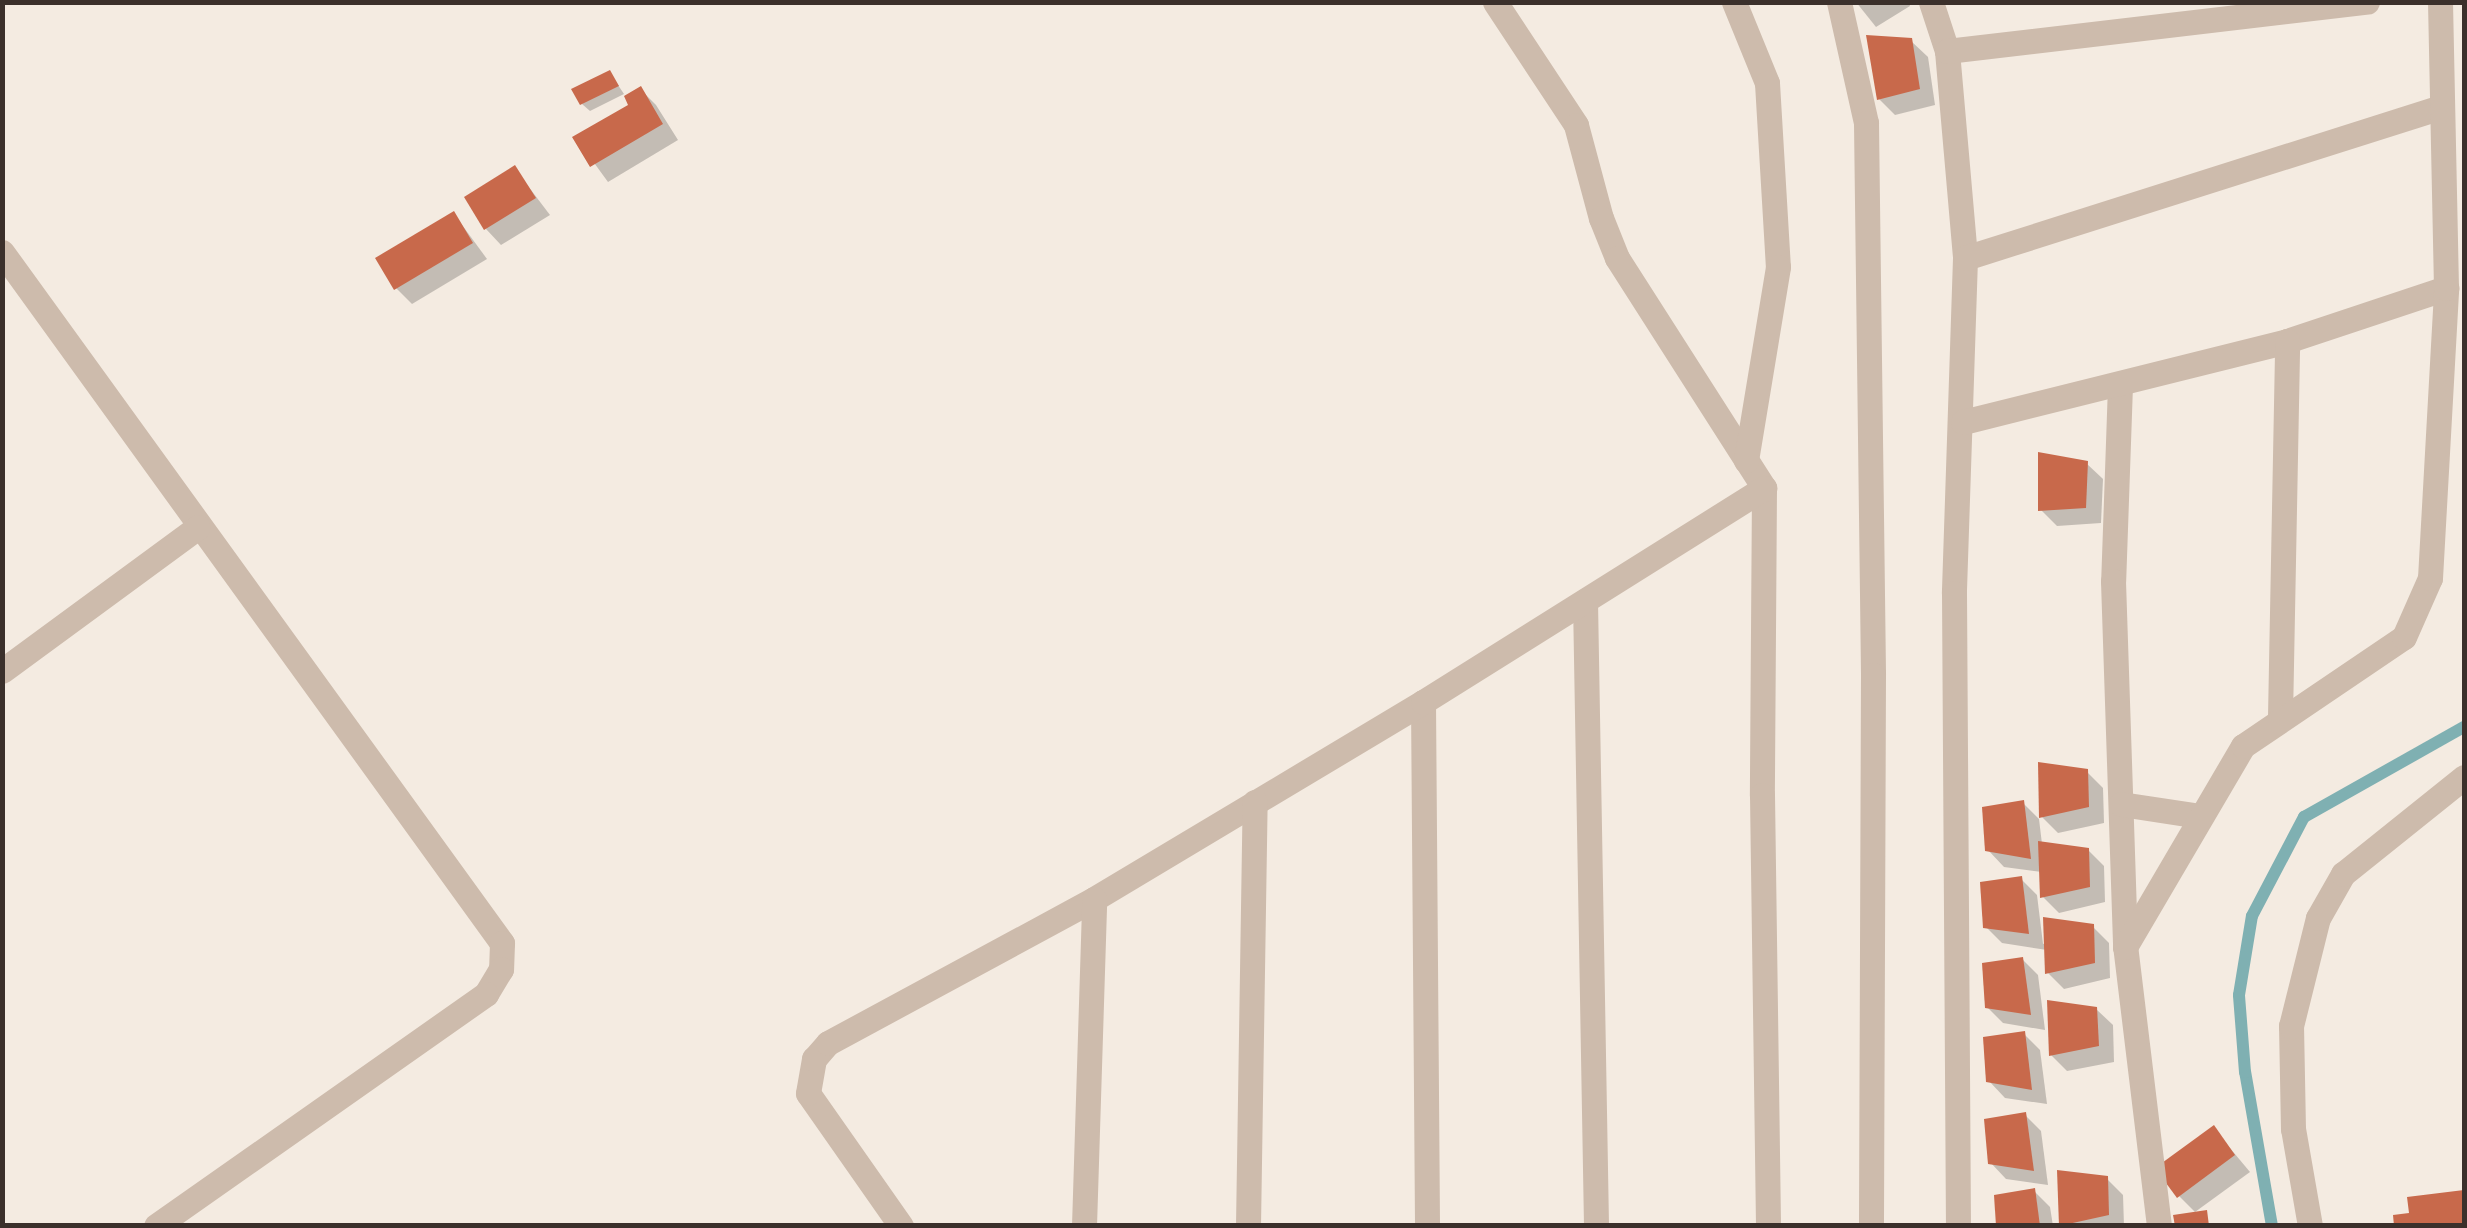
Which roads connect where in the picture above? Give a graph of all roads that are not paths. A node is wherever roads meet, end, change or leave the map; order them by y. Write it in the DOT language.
graph roads {
  1 [pos="1496,2"];
  2 [pos="1734,2"];
  3 [pos="1839,2"];
  4 [pos="1931,2"];
  5 [pos="2366,2"];
  6 [pos="2440,2"];
  7 [pos="1947,50"];
  8 [pos="2440,108"];
  9 [pos="2,252"];
  10 [pos="1965,258"];
  11 [pos="2446,288"];
  12 [pos="2287,341"];
  13 [pos="2120,385"];
  14 [pos="1963,422"];
  15 [pos="1746,460"];
  16 [pos="1764,488"];
  17 [pos="198,527"];
  18 [pos="1585,601"];
  19 [pos="2,671"];
  20 [pos="1423,702"];
  21 [pos="2280,717"];
  22 [pos="2464,778"];
  23 [pos="1254,802"];
  24 [pos="2120,804"];
  25 [pos="2199,816"];
  26 [pos="1094,900"];
  27 [pos="2125,947"];
  28 [pos="156,1226"];
  29 [pos="901,1226"];
  30 [pos="1084,1226"];
  31 [pos="1248,1226"];
  32 [pos="1427,1226"];
  33 [pos="1596,1226"];
  34 [pos="1768,1226"];
  35 [pos="1870,1226"];
  36 [pos="1958,1226"];
  37 [pos="2159,1226"];
  38 [pos="2310,1226"];
  1 -- 15 [label="street"];
  2 -- 15 [label="street"];
  3 -- 35 [label="street"];
  4 -- 7 [label="street"];
  5 -- 7 [label="street"];
  6 -- 8 [label="street"];
  7 -- 10 [label="street"];
  8 -- 10 [label="street"];
  8 -- 11 [label="street"];
  9 -- 17 [label="street"];
  10 -- 14 [label="street"];
  11 -- 12 [label="street"];
  11 -- 21 [label="street"];
  12 -- 13 [label="street"];
  12 -- 21 [label="street"];
  13 -- 14 [label="street"];
  13 -- 24 [label="street"];
  14 -- 36 [label="street"];
  15 -- 16 [label="street"];
  16 -- 18 [label="street"];
  16 -- 34 [label="street"];
  17 -- 19 [label="street"];
  17 -- 28 [label="street"];
  18 -- 20 [label="street"];
  18 -- 33 [label="street"];
  20 -- 23 [label="street"];
  20 -- 32 [label="street"];
  21 -- 25 [label="street"];
  22 -- 38 [label="street"];
  23 -- 26 [label="street"];
  23 -- 31 [label="street"];
  24 -- 25 [label="street"];
  24 -- 27 [label="street"];
  25 -- 27 [label="street"];
  26 -- 29 [label="street"];
  26 -- 30 [label="street"];
  27 -- 37 [label="street"];
}
